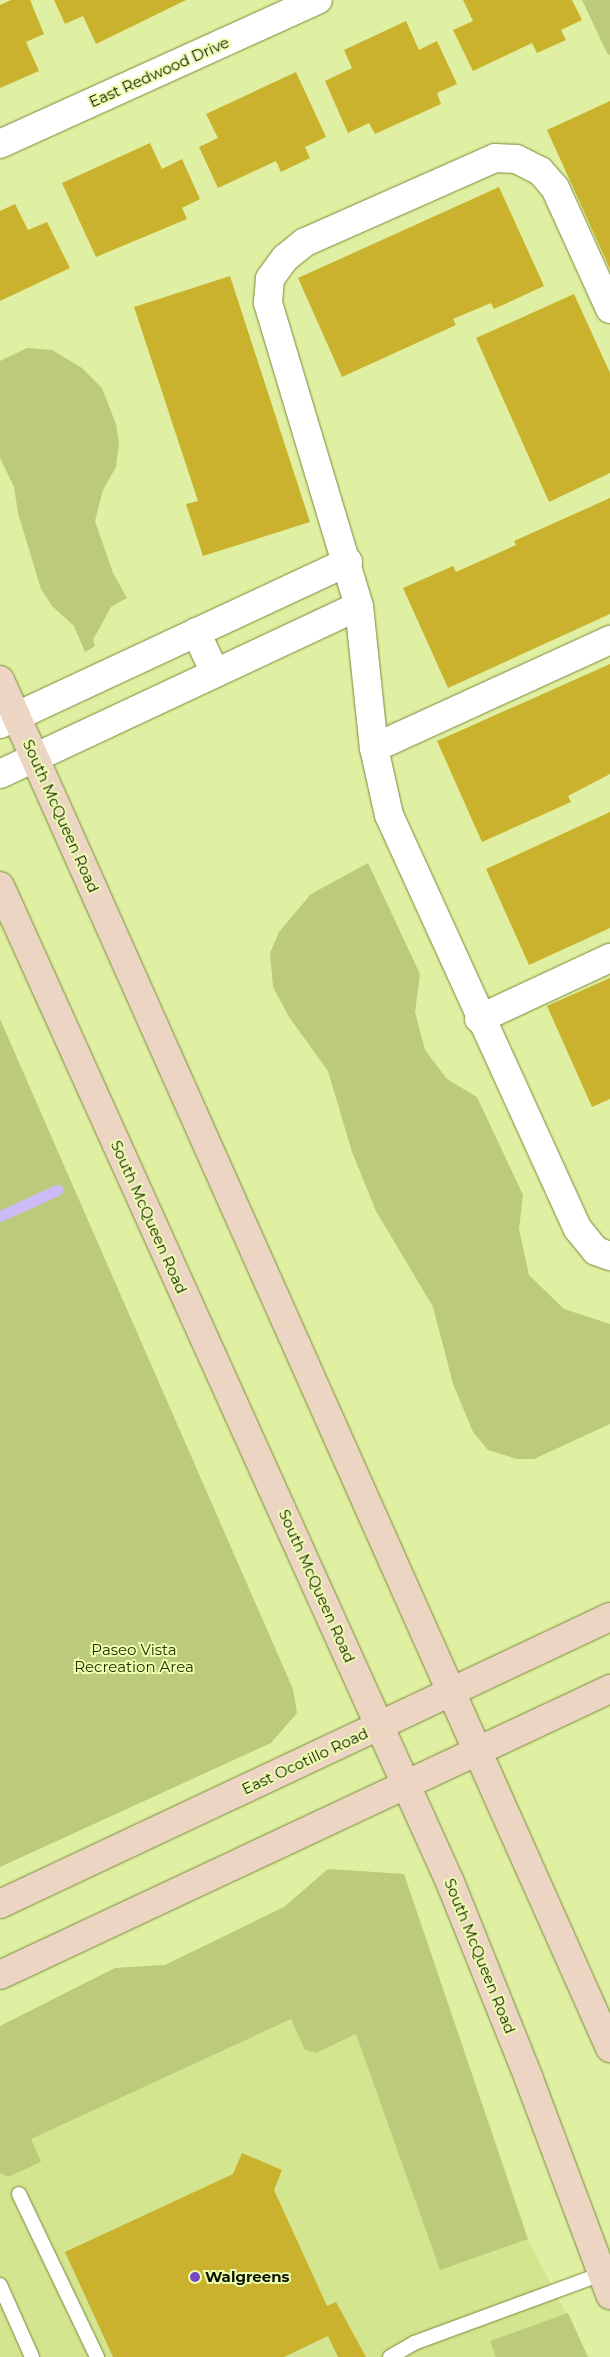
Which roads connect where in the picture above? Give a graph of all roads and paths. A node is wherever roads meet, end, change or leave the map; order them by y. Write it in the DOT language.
graph roads {
  1 [pos="318,0"];
  2 [pos="0,144"];
  3 [pos="610,309"];
  4 [pos="348,562"];
  5 [pos="359,606"];
  6 [pos="196,632"];
  7 [pos="610,640"];
  8 [pos="215,674"];
  9 [pos="0,680"];
  10 [pos="8,720"];
  11 [pos="374,748"];
  12 [pos="34,758"];
  13 [pos="0,774"];
  14 [pos="0,886"];
  15 [pos="610,958"];
  16 [pos="479,1019"];
  17 [pos="610,1256"];
  18 [pos="610,1616"];
  19 [pos="610,1689"];
  20 [pos="453,1693"];
  21 [pos="380,1726"];
  22 [pos="480,1750"];
  23 [pos="406,1783"];
  24 [pos="0,1904"];
  25 [pos="0,1975"];
  26 [pos="610,2048"];
  27 [pos="19,2194"];
  28 [pos="606,2284"];
  29 [pos="0,2285"];
  30 [pos="32,2357"];
  31 [pos="97,2357"];
  32 [pos="390,2357"];
  1 -- 2 [label="street, East Redwood Drive"];
  3 -- 4 [label="street"];
  4 -- 5 [label="street"];
  4 -- 6 [label="street"];
  5 -- 8 [label="street"];
  5 -- 11 [label="street"];
  6 -- 8 [label="street"];
  6 -- 10 [label="street"];
  7 -- 11 [label="street"];
  8 -- 12 [label="street"];
  9 -- 10 [label="main road, South McQueen Road"];
  10 -- 12 [label="main road, South McQueen Road"];
  11 -- 16 [label="street"];
  12 -- 13 [label="street"];
  12 -- 20 [label="main road, South McQueen Road"];
  14 -- 21 [label="main road, South McQueen Road"];
  15 -- 16 [label="street"];
  16 -- 17 [label="street"];
  18 -- 20 [label="main road, East Ocotillo Road"];
  19 -- 22 [label="main road"];
  20 -- 21 [label="main road, East Ocotillo Road"];
  20 -- 22 [label="main road, South McQueen Road"];
  21 -- 23 [label="main road, South McQueen Road"];
  21 -- 24 [label="main road, East Ocotillo Road"];
  22 -- 23 [label="main road"];
  22 -- 26 [label="main road, South McQueen Road"];
  23 -- 25 [label="main road"];
  23 -- 28 [label="main road, South McQueen Road"];
  27 -- 31 [label="lane"];
  28 -- 32 [label="lane"];
  29 -- 30 [label="lane"];
}
